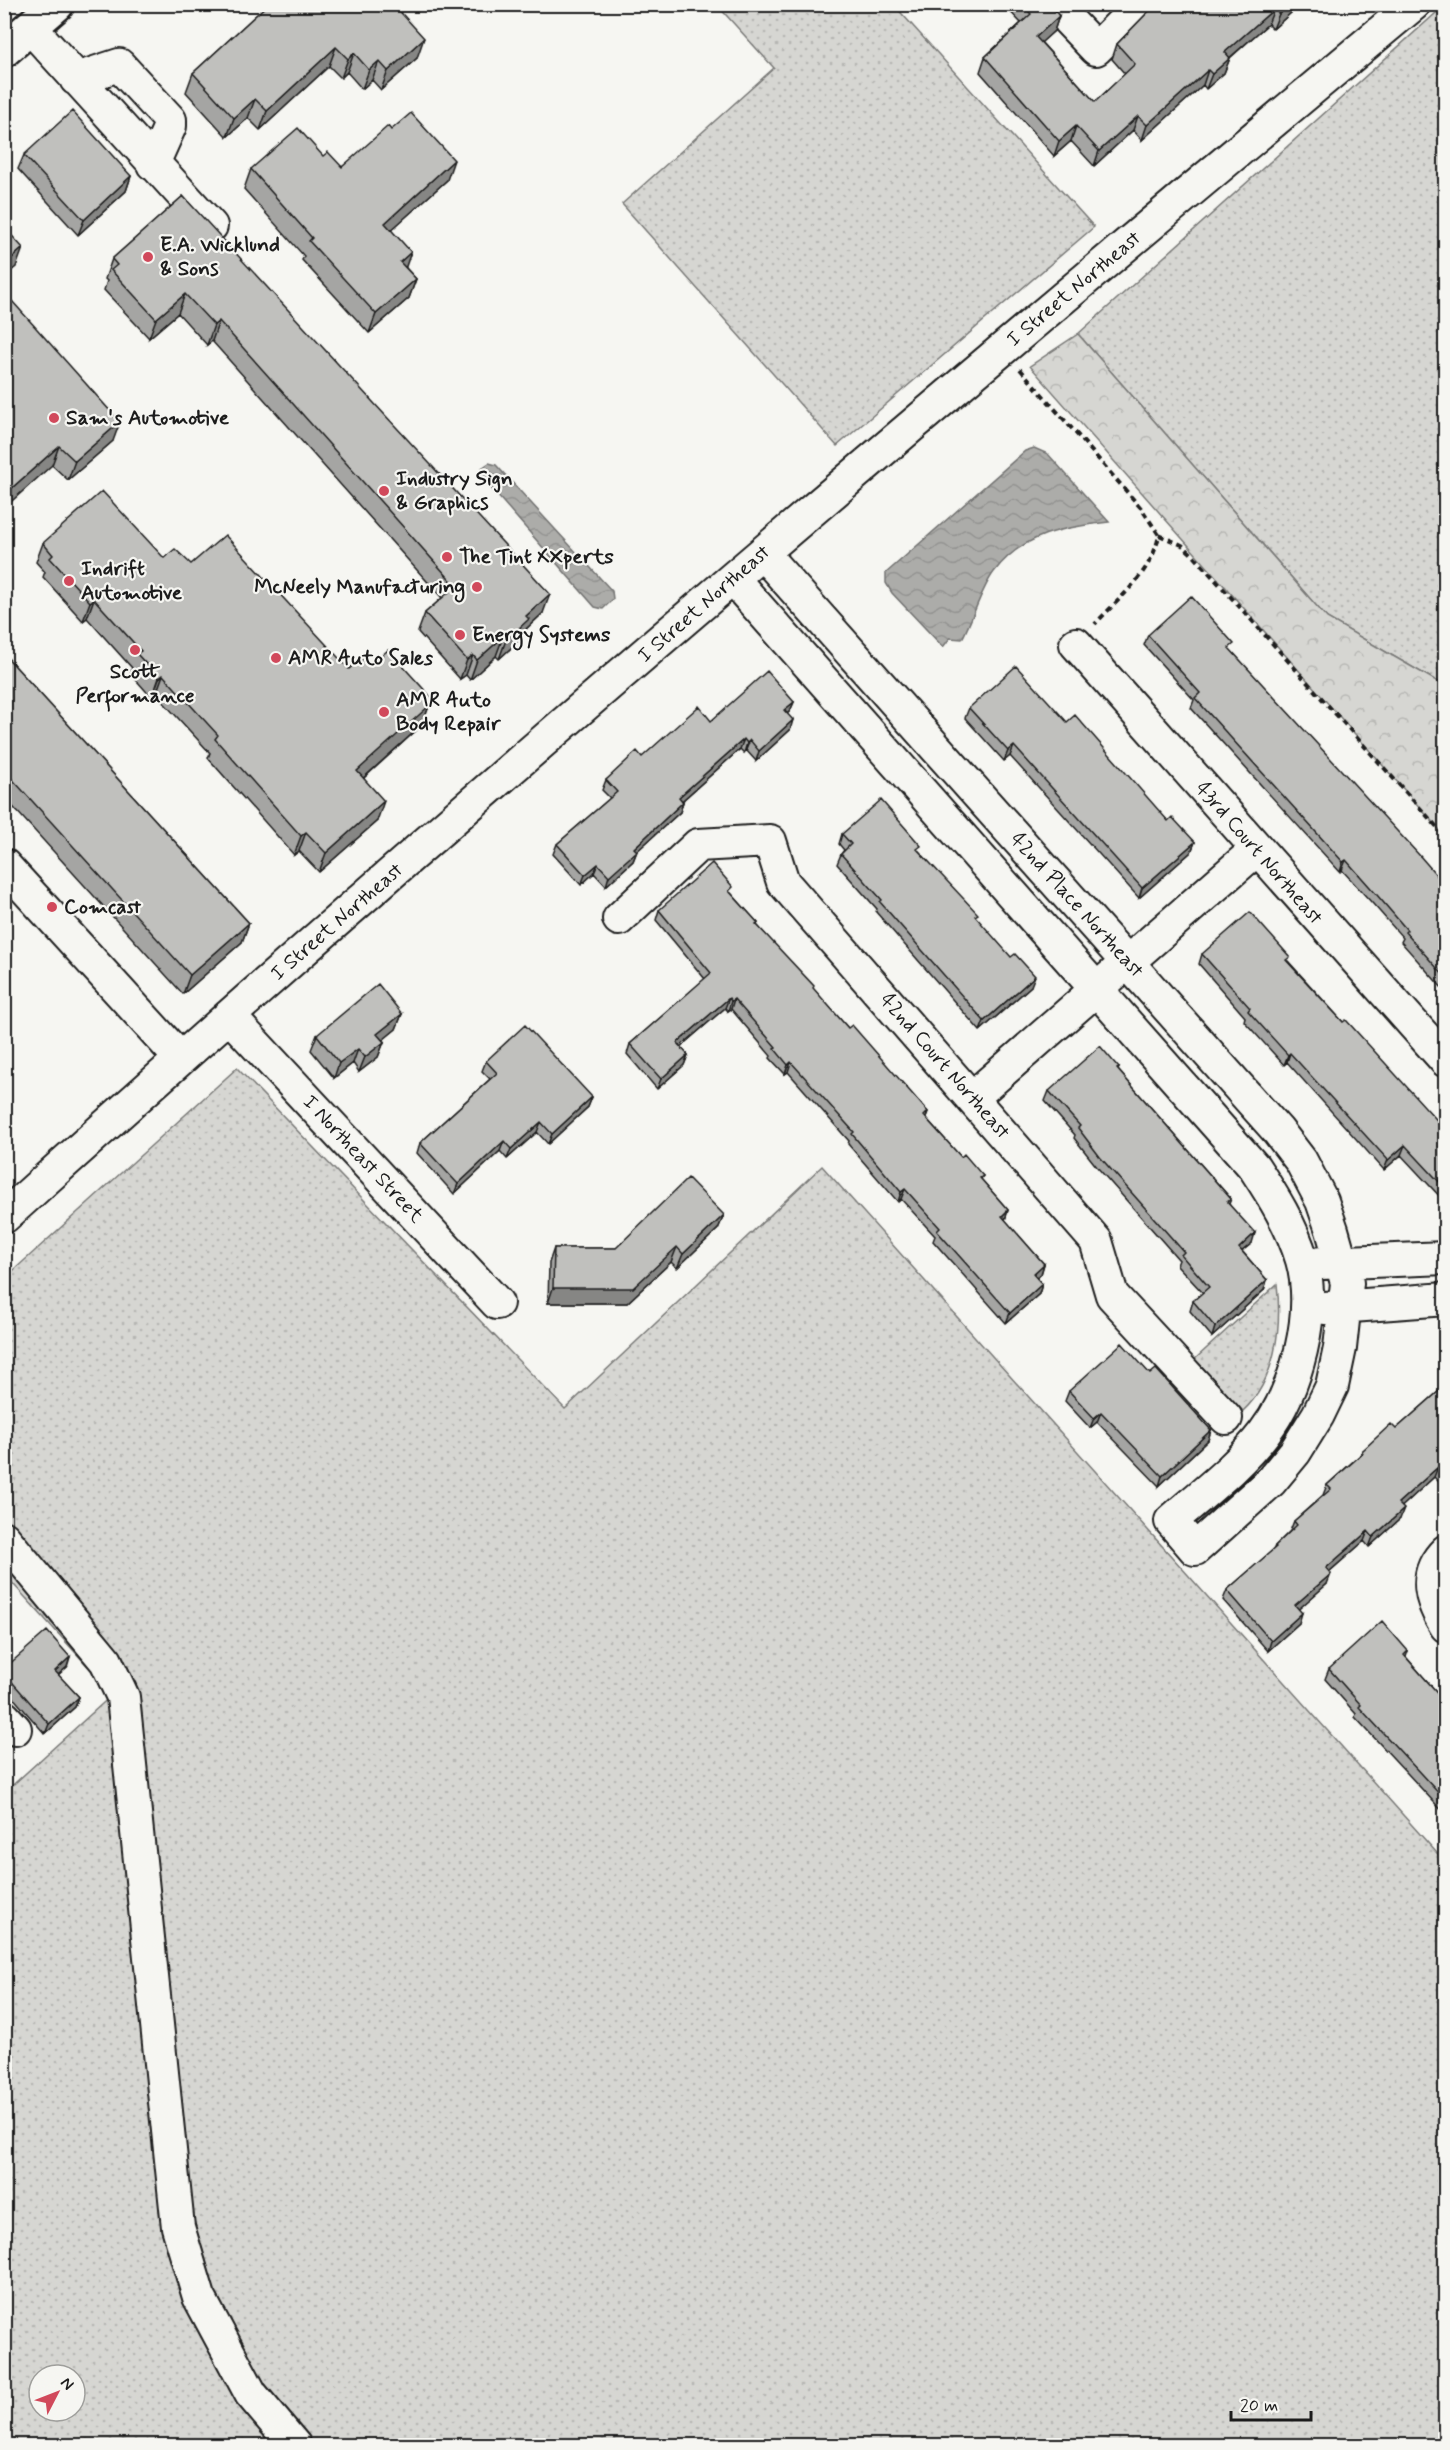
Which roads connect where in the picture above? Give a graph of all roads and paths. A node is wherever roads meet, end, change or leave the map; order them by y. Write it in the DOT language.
graph roads {
  1 [pos="57,4"];
  2 [pos="1053,4"];
  3 [pos="1142,4"];
  4 [pos="1414,4"];
  5 [pos="30,27"];
  6 [pos="4,50"];
  7 [pos="76,78"];
  8 [pos="153,164"];
  9 [pos="231,249"];
  10 [pos="1002,348"];
  11 [pos="1159,535"];
  12 [pos="763,554"];
  13 [pos="734,579"];
  14 [pos="1076,644"];
  15 [pos="1446,837"];
  16 [pos="1256,850"];
  17 [pos="4,865"];
  18 [pos="619,919"];
  19 [pos="1128,962"];
  20 [pos="1097,989"];
  21 [pos="229,1016"];
  22 [pos="180,1058"];
  23 [pos="1446,1060"];
  24 [pos="973,1097"];
  25 [pos="4,1216"];
  26 [pos="1446,1258"];
  27 [pos="1344,1284"];
  28 [pos="1305,1287"];
  29 [pos="1446,1299"];
  30 [pos="497,1303"];
  31 [pos="1226,1419"];
  32 [pos="4,1538"];
  33 [pos="1440,1558"];
  34 [pos="1446,1626"];
  35 [pos="295,2445"];
  1 -- 5 [label="main road"];
  2 -- 3 [label="street"];
  4 -- 10 [label="street, I Street Northeast"];
  5 -- 6 [label="main road"];
  5 -- 7 [label="street"];
  7 -- 8 [label="street"];
  7 -- 8 [label="street"];
  8 -- 9 [label="street"];
  10 -- 11 [label="path"];
  10 -- 12 [label="street, I Street Northeast"];
  11 -- 14 [label="path"];
  11 -- 15 [label="path"];
  12 -- 13 [label="street, I Street Northeast"];
  12 -- 19 [label="street, 42nd Place Northeast"];
  13 -- 20 [label="street, 42nd Place Northeast"];
  13 -- 21 [label="street, I Street Northeast"];
  14 -- 16 [label="street, 43rd Court Northeast"];
  16 -- 19 [label="street"];
  16 -- 23 [label="street, 43rd Court Northeast"];
  17 -- 22 [label="street"];
  18 -- 24 [label="street, 42nd Court Northeast"];
  19 -- 20 [label="street"];
  19 -- 27 [label="street, 42nd Place Northeast"];
  20 -- 24 [label="street"];
  20 -- 28 [label="street, 42nd Place Northeast"];
  21 -- 22 [label="street, I Street Northeast"];
  21 -- 30 [label="street, I Northeast Street"];
  22 -- 25 [label="street, I Street Northeast"];
  24 -- 31 [label="street, 42nd Court Northeast"];
  26 -- 27 [label="street"];
  27 -- 28 [label="street"];
  27 -- 28 [label="street"];
  27 -- 28 [label="street"];
  27 -- 29 [label="street"];
  32 -- 35 [label="street"];
  33 -- 34 [label="street"];
}
